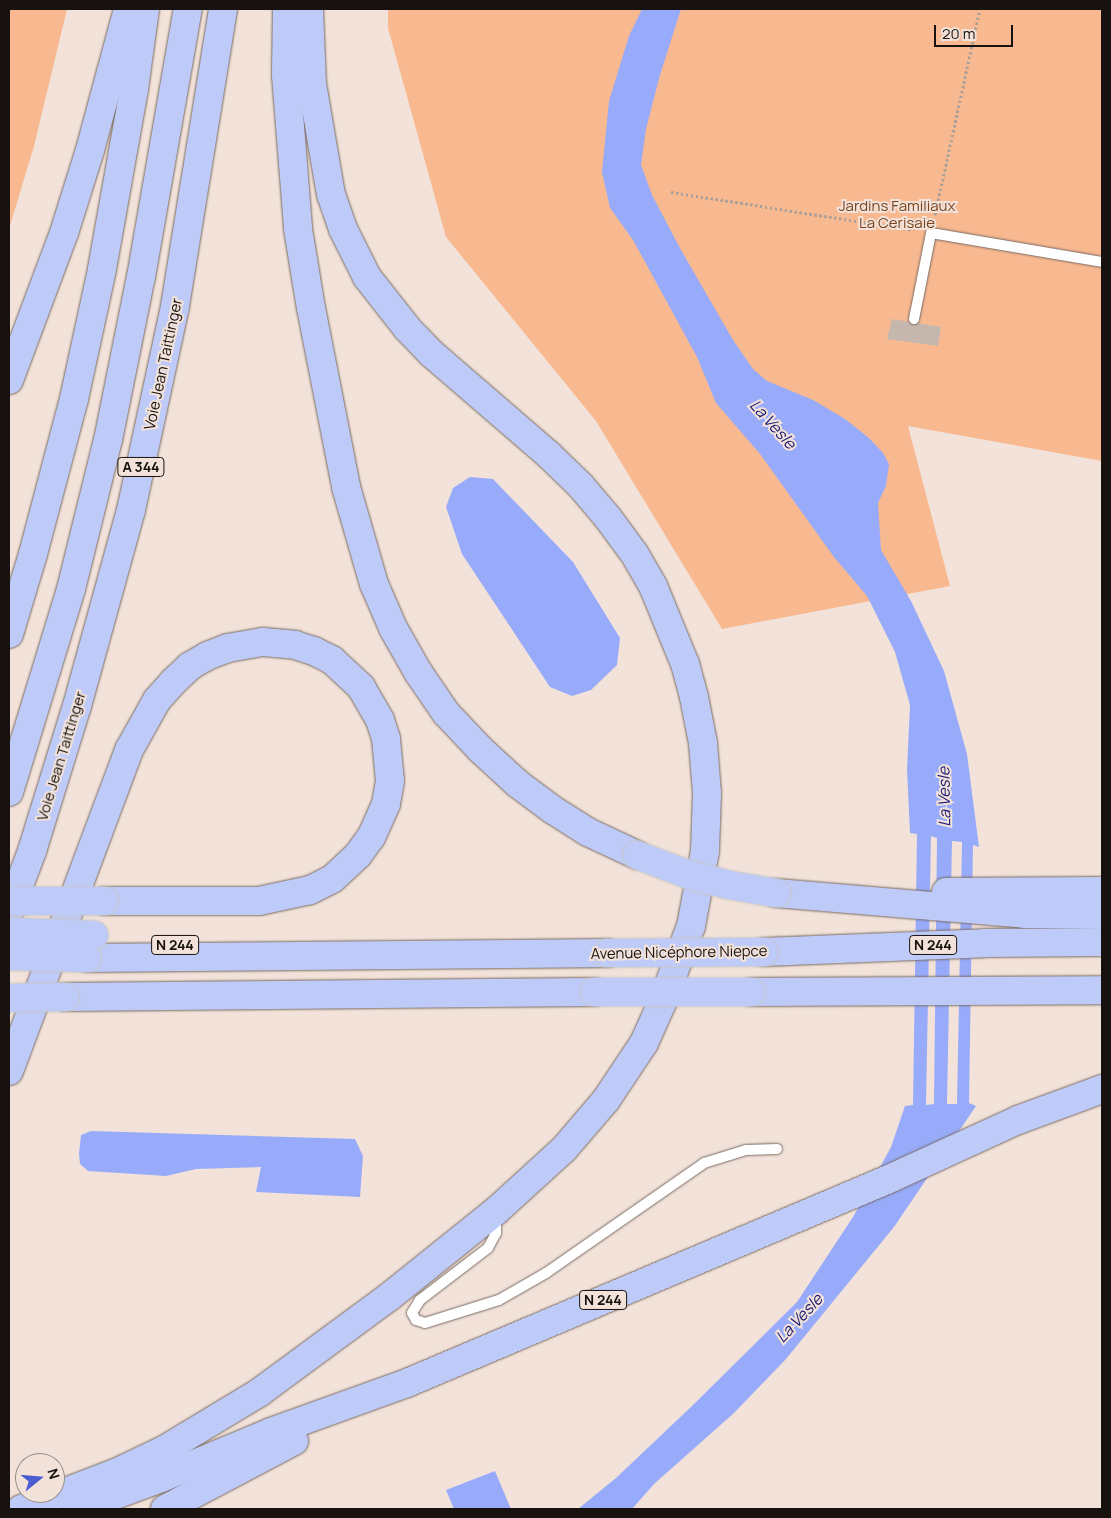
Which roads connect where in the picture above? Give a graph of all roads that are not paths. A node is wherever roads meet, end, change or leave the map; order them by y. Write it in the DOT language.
graph roads {
  1 [pos="128,9"];
  2 [pos="145,9"];
  3 [pos="188,9"];
  4 [pos="224,9"];
  5 [pos="287,9"];
  6 [pos="309,9"];
  7 [pos="1102,262"];
  8 [pos="914,319"];
  9 [pos="9,380"];
  10 [pos="9,634"];
  11 [pos="9,792"];
  12 [pos="1102,891"];
  13 [pos="776,893"];
  14 [pos="9,901"];
  15 [pos="9,912"];
  16 [pos="1102,914"];
  17 [pos="9,932"];
  18 [pos="1102,942"];
  19 [pos="91,946"];
  20 [pos="9,956"];
  21 [pos="1102,990"];
  22 [pos="9,998"];
  23 [pos="9,1071"];
  24 [pos="1102,1089"];
  25 [pos="777,1149"];
  26 [pos="496,1211"];
  27 [pos="407,1383"];
  28 [pos="21,1509"];
  29 [pos="78,1509"];
  30 [pos="165,1509"];
  1 -- 9 [label="highway"];
  2 -- 10 [label="highway"];
  3 -- 11 [label="highway, A 344"];
  4 -- 15 [label="highway, Voie Jean Taittinger / A 344"];
  5 -- 13 [label="highway, bridge"];
  6 -- 26 [label="highway"];
  7 -- 8 [label="lane"];
  12 -- 13 [label="highway"];
  13 -- 16 [label="highway"];
  14 -- 23 [label="highway, bridge"];
  17 -- 19 [label="highway, bridge"];
  18 -- 19 [label="highway, Avenue Nicéphore Niepce / N 244, bridge"];
  19 -- 20 [label="highway, bridge"];
  21 -- 22 [label="highway, bridge"];
  24 -- 27 [label="highway, N 244"];
  25 -- 26 [label="lane"];
  26 -- 28 [label="highway"];
  27 -- 29 [label="highway, N 244"];
  27 -- 30 [label="highway"];
}
